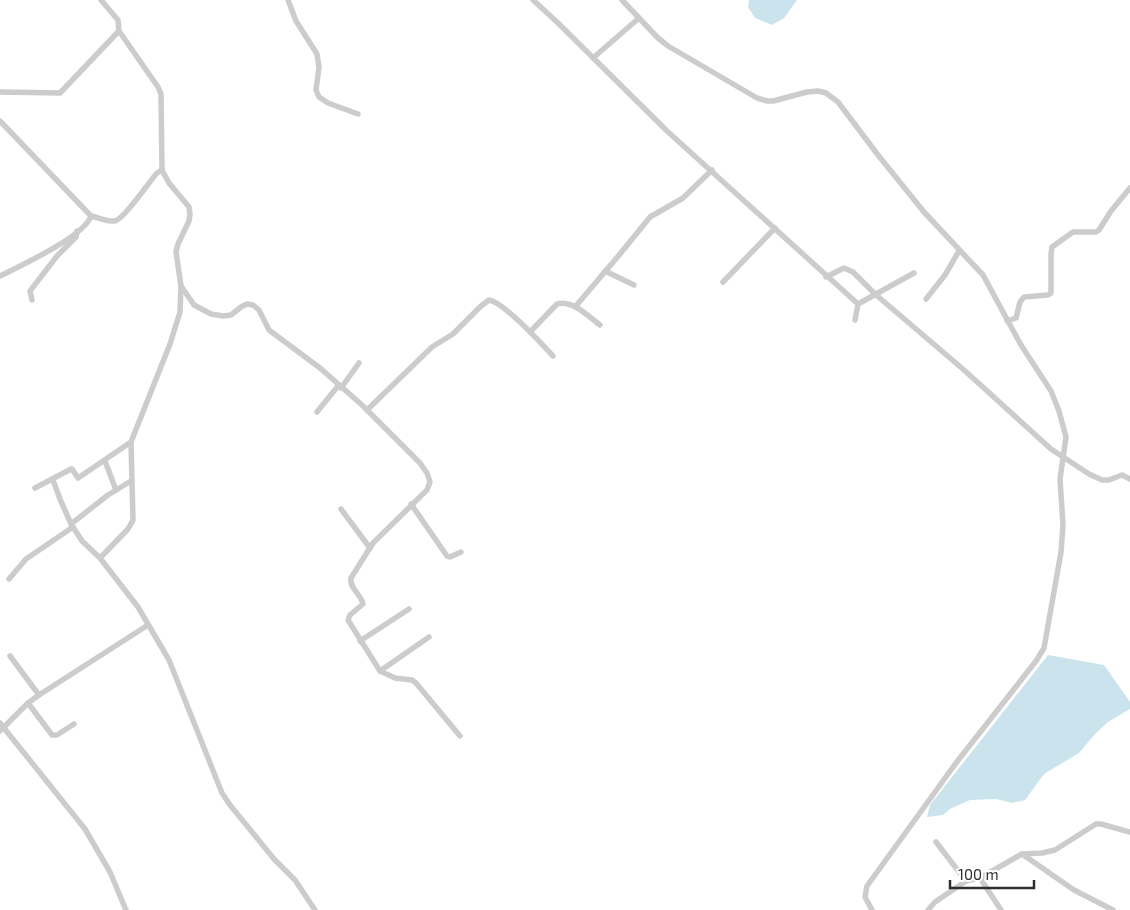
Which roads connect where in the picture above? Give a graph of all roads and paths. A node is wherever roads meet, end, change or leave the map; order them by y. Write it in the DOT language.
graph roads {
  1 [pos="101,0"];
  2 [pos="288,0"];
  3 [pos="532,0"];
  4 [pos="622,0"];
  5 [pos="639,18"];
  6 [pos="119,31"];
  7 [pos="593,58"];
  8 [pos="0,92"];
  9 [pos="358,114"];
  10 [pos="0,121"];
  11 [pos="162,170"];
  12 [pos="712,170"];
  13 [pos="1130,188"];
  14 [pos="91,216"];
  15 [pos="774,228"];
  16 [pos="78,231"];
  17 [pos="959,252"];
  18 [pos="605,271"];
  19 [pos="914,273"];
  20 [pos="0,276"];
  21 [pos="826,277"];
  22 [pos="723,282"];
  23 [pos="634,285"];
  24 [pos="181,286"];
  25 [pos="875,294"];
  26 [pos="926,299"];
  27 [pos="32,300"];
  28 [pos="858,304"];
  29 [pos="574,307"];
  30 [pos="855,320"];
  31 [pos="1007,321"];
  32 [pos="600,326"];
  33 [pos="530,332"];
  34 [pos="553,356"];
  35 [pos="358,363"];
  36 [pos="339,387"];
  37 [pos="367,410"];
  38 [pos="317,412"];
  39 [pos="131,442"];
  40 [pos="1062,457"];
  41 [pos="105,461"];
  42 [pos="1130,479"];
  43 [pos="53,480"];
  44 [pos="131,481"];
  45 [pos="35,488"];
  46 [pos="116,490"];
  47 [pos="411,504"];
  48 [pos="340,509"];
  49 [pos="72,525"];
  50 [pos="370,548"];
  51 [pos="461,552"];
  52 [pos="100,558"];
  53 [pos="9,579"];
  54 [pos="409,609"];
  55 [pos="148,625"];
  56 [pos="429,637"];
  57 [pos="360,641"];
  58 [pos="10,656"];
  59 [pos="380,671"];
  60 [pos="39,695"];
  61 [pos="28,703"];
  62 [pos="74,724"];
  63 [pos="2,727"];
  64 [pos="460,736"];
  65 [pos="1130,832"];
  66 [pos="936,842"];
  67 [pos="1022,854"];
  68 [pos="980,878"];
  69 [pos="966,881"];
  70 [pos="126,910"];
  71 [pos="315,910"];
  72 [pos="872,910"];
  73 [pos="928,910"];
  74 [pos="1001,910"];
  75 [pos="1114,910"];
  1 -- 6 [label="street"];
  2 -- 9 [label="street"];
  3 -- 7 [label="street"];
  4 -- 5 [label="street"];
  5 -- 7 [label="street"];
  5 -- 17 [label="street"];
  6 -- 8 [label="street"];
  6 -- 11 [label="street"];
  7 -- 12 [label="street"];
  10 -- 14 [label="street"];
  11 -- 14 [label="street"];
  11 -- 24 [label="street"];
  12 -- 15 [label="street"];
  12 -- 18 [label="street"];
  13 -- 31 [label="street"];
  14 -- 16 [label="street"];
  15 -- 21 [label="street"];
  15 -- 22 [label="street"];
  16 -- 20 [label="street"];
  16 -- 27 [label="street"];
  17 -- 26 [label="street"];
  17 -- 31 [label="street"];
  18 -- 23 [label="street"];
  18 -- 29 [label="street"];
  19 -- 25 [label="street"];
  21 -- 25 [label="street"];
  21 -- 28 [label="street"];
  24 -- 36 [label="street"];
  24 -- 39 [label="street"];
  25 -- 28 [label="street"];
  25 -- 40 [label="street"];
  28 -- 30 [label="street"];
  29 -- 32 [label="street"];
  29 -- 33 [label="street"];
  31 -- 40 [label="street"];
  33 -- 34 [label="street"];
  33 -- 37 [label="street"];
  35 -- 36 [label="street"];
  36 -- 37 [label="street"];
  36 -- 38 [label="street"];
  37 -- 47 [label="street"];
  39 -- 41 [label="street"];
  39 -- 44 [label="street"];
  40 -- 42 [label="street"];
  40 -- 72 [label="street"];
  41 -- 43 [label="street"];
  41 -- 46 [label="street"];
  43 -- 45 [label="street"];
  43 -- 49 [label="street"];
  44 -- 46 [label="street"];
  44 -- 52 [label="street"];
  46 -- 49 [label="street"];
  47 -- 50 [label="street"];
  47 -- 51 [label="street"];
  48 -- 50 [label="street"];
  49 -- 52 [label="street"];
  49 -- 53 [label="street"];
  50 -- 57 [label="street"];
  52 -- 55 [label="street"];
  54 -- 57 [label="street"];
  55 -- 60 [label="street"];
  55 -- 71 [label="street"];
  56 -- 59 [label="street"];
  57 -- 59 [label="street"];
  58 -- 60 [label="street"];
  59 -- 64 [label="street"];
  60 -- 61 [label="street"];
  61 -- 62 [label="street"];
  61 -- 63 [label="street"];
  63 -- 70 [label="street"];
  65 -- 67 [label="street"];
  66 -- 69 [label="street"];
  67 -- 68 [label="street"];
  67 -- 75 [label="street"];
  68 -- 69 [label="street"];
  68 -- 74 [label="street"];
  69 -- 73 [label="street"];
}
